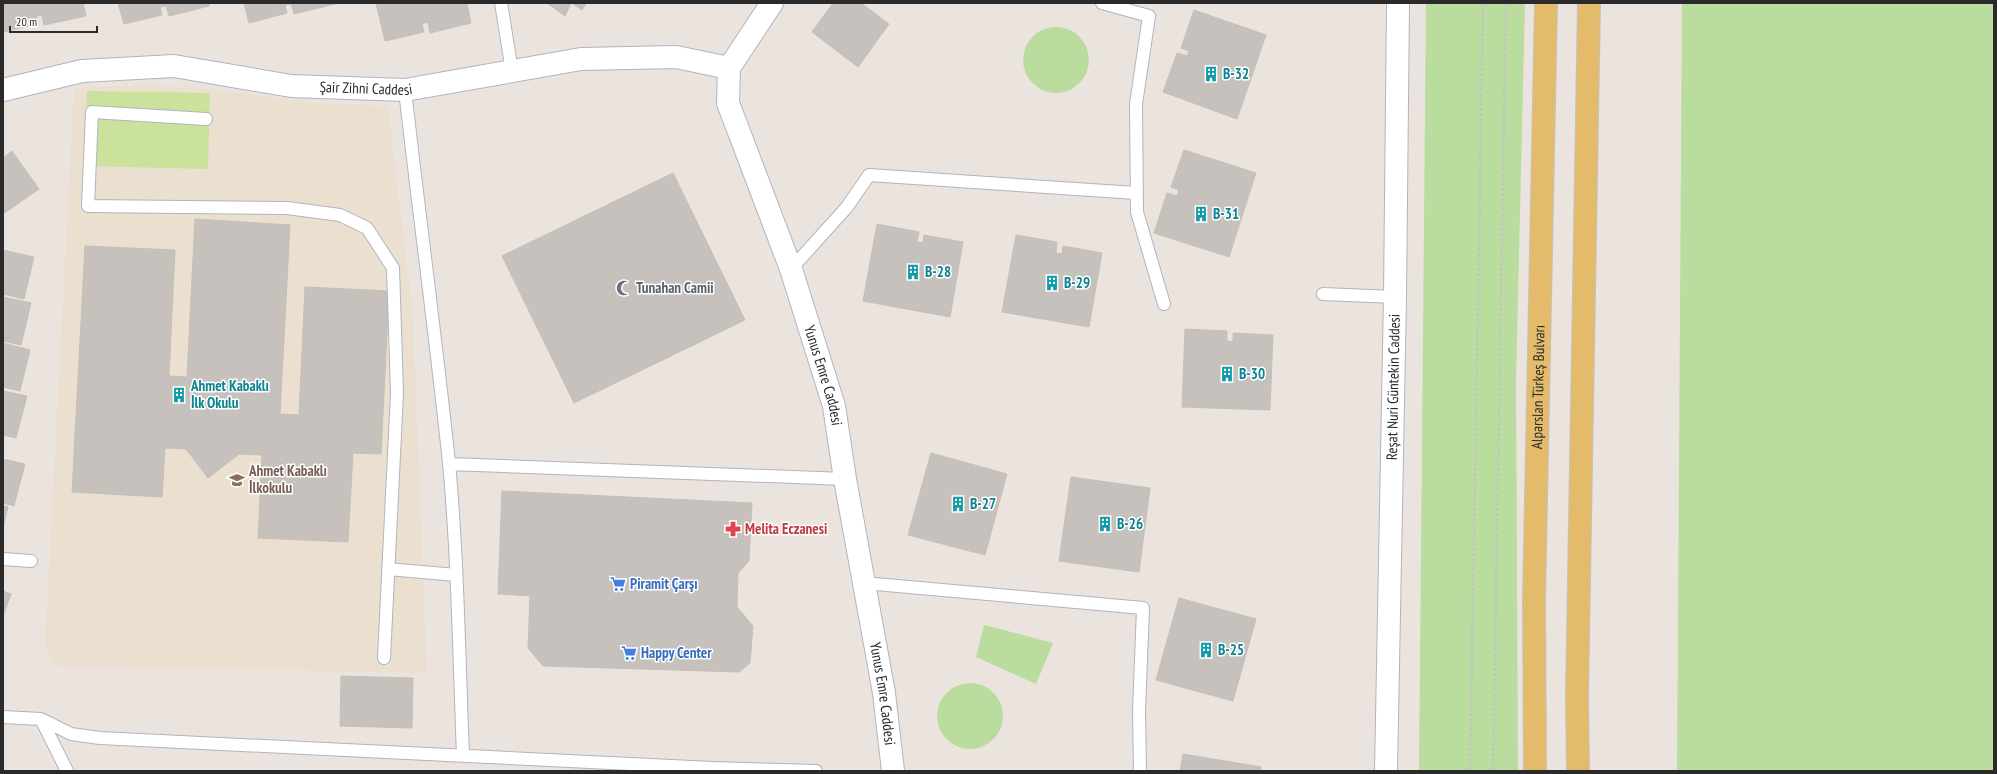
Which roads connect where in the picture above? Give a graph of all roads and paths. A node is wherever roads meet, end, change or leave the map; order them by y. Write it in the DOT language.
graph roads {
  1 [pos="501,3"];
  2 [pos="772,3"];
  3 [pos="1102,3"];
  4 [pos="1398,3"];
  5 [pos="1483,3"];
  6 [pos="1506,3"];
  7 [pos="1546,3"];
  8 [pos="1589,3"];
  9 [pos="728,68"];
  10 [pos="512,71"];
  11 [pos="3,90"];
  12 [pos="405,90"];
  13 [pos="206,118"];
  14 [pos="1136,193"];
  15 [pos="791,269"];
  16 [pos="1322,294"];
  17 [pos="1395,297"];
  18 [pos="1164,304"];
  19 [pos="449,464"];
  20 [pos="845,478"];
  21 [pos="3,559"];
  22 [pos="31,561"];
  23 [pos="388,569"];
  24 [pos="456,575"];
  25 [pos="864,584"];
  26 [pos="384,658"];
  27 [pos="3,717"];
  28 [pos="41,719"];
  29 [pos="463,755"];
  30 [pos="712,770"];
  31 [pos="67,771"];
  32 [pos="816,771"];
  33 [pos="893,771"];
  34 [pos="1140,771"];
  35 [pos="1386,771"];
  36 [pos="1470,771"];
  37 [pos="1493,771"];
  38 [pos="1535,771"];
  39 [pos="1578,771"];
  1 -- 10 [label="lane"];
  2 -- 9 [label="street"];
  3 -- 14 [label="lane"];
  4 -- 17 [label="street, Reşat Nuri Güntekin Caddesi"];
  5 -- 36 [label="path"];
  6 -- 37 [label="path"];
  7 -- 38 [label="main road, Alparslan Türkeş Bulvarı"];
  8 -- 39 [label="main road"];
  9 -- 10 [label="street, Şair Zihni Caddesi"];
  9 -- 15 [label="street, Yunus Emre Caddesi"];
  10 -- 12 [label="street, Şair Zihni Caddesi"];
  11 -- 12 [label="street, Şair Zihni Caddesi"];
  12 -- 19 [label="lane"];
  13 -- 23 [label="lane"];
  14 -- 15 [label="lane"];
  14 -- 18 [label="lane"];
  15 -- 20 [label="street, Yunus Emre Caddesi"];
  16 -- 17 [label="lane"];
  17 -- 35 [label="street, Reşat Nuri Güntekin Caddesi"];
  19 -- 20 [label="lane"];
  19 -- 24 [label="lane"];
  20 -- 25 [label="street, Yunus Emre Caddesi"];
  21 -- 22 [label="lane"];
  23 -- 24 [label="lane"];
  23 -- 26 [label="lane"];
  24 -- 29 [label="lane"];
  25 -- 33 [label="street, Yunus Emre Caddesi"];
  25 -- 34 [label="lane"];
  27 -- 28 [label="lane"];
  28 -- 29 [label="lane"];
  28 -- 31 [label="lane"];
  29 -- 30 [label="lane"];
  30 -- 32 [label="lane"];
}
